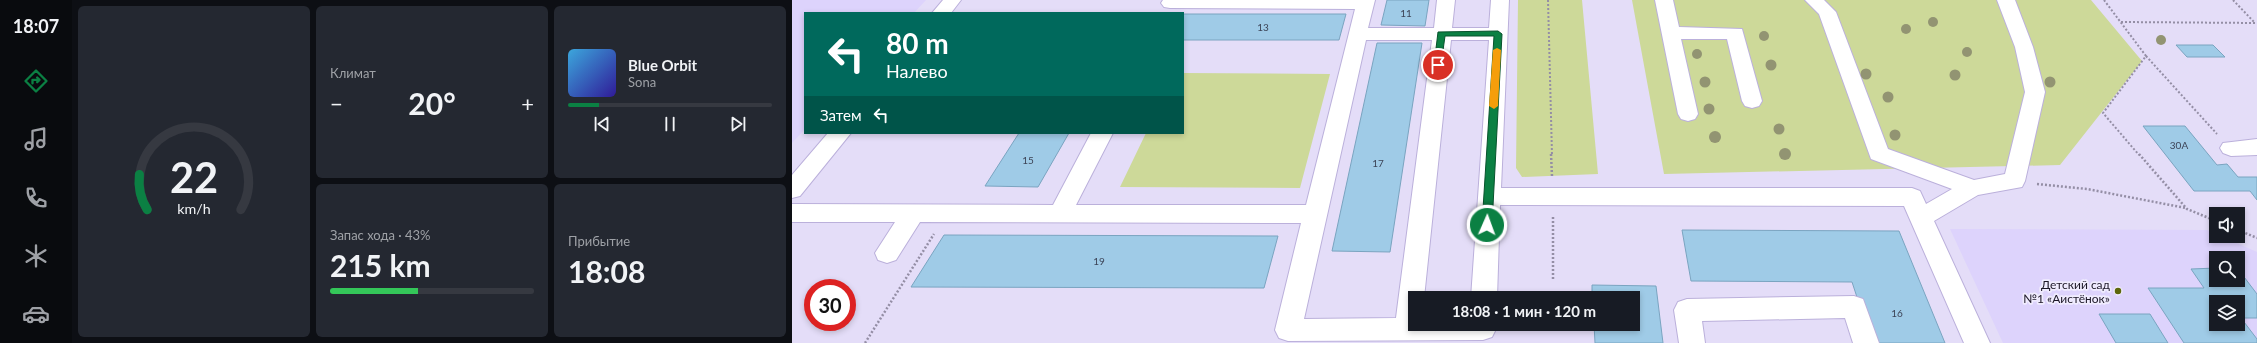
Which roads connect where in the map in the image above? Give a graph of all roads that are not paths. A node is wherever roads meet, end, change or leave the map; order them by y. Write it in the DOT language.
graph roads {
  1 [pos="952,0"];
  2 [pos="1446,0"];
  3 [pos="1500,0"];
  4 [pos="1664,0"];
  5 [pos="1814,0"];
  6 [pos="2006,0"];
  7 [pos="1366,2"];
  8 [pos="1169,5"];
  9 [pos="942,12"];
  10 [pos="1671,33"];
  11 [pos="1358,34"];
  12 [pos="1441,34"];
  13 [pos="1498,34"];
  14 [pos="1752,101"];
  15 [pos="1688,114"];
  16 [pos="839,134"];
  17 [pos="1101,134"];
  18 [pos="2231,148"];
  19 [pos="2257,148"];
  20 [pos="1973,188"];
  21 [pos="792,190"];
  22 [pos="1488,196"];
  23 [pos="792,213"];
  24 [pos="914,213"];
  25 [pos="1060,214"];
  26 [pos="1315,214"];
  27 [pos="1921,218"];
  28 [pos="887,253"];
  29 [pos="1412,291"];
  30 [pos="1484,291"];
  31 [pos="1408,329"];
  32 [pos="1458,331"];
  33 [pos="1483,332"];
  34 [pos="1365,336"];
  35 [pos="1692,343"];
  36 [pos="1866,343"];
  37 [pos="1977,343"];
  1 -- 9 [label="street"];
  2 -- 12 [label="street"];
  3 -- 13 [label="street"];
  4 -- 10 [label="street"];
  5 -- 20 [label="street"];
  6 -- 20 [label="street"];
  7 -- 8 [label="street"];
  7 -- 11 [label="street"];
  10 -- 14 [label="street"];
  10 -- 15 [label="street"];
  11 -- 12 [label="street"];
  11 -- 26 [label="street"];
  12 -- 13 [label="street"];
  12 -- 29 [label="street"];
  13 -- 22 [label="street"];
  16 -- 21 [label="street"];
  17 -- 25 [label="street"];
  18 -- 19 [label="street"];
  20 -- 27 [label="street"];
  22 -- 27 [label="street"];
  22 -- 30 [label="street"];
  23 -- 24 [label="street"];
  24 -- 25 [label="street"];
  24 -- 28 [label="street"];
  25 -- 26 [label="street"];
  26 -- 34 [label="street"];
  27 -- 37 [label="street"];
  31 -- 34 [label="street"];
  32 -- 33 [label="street"];
  35 -- 36 [label="street"];
}
